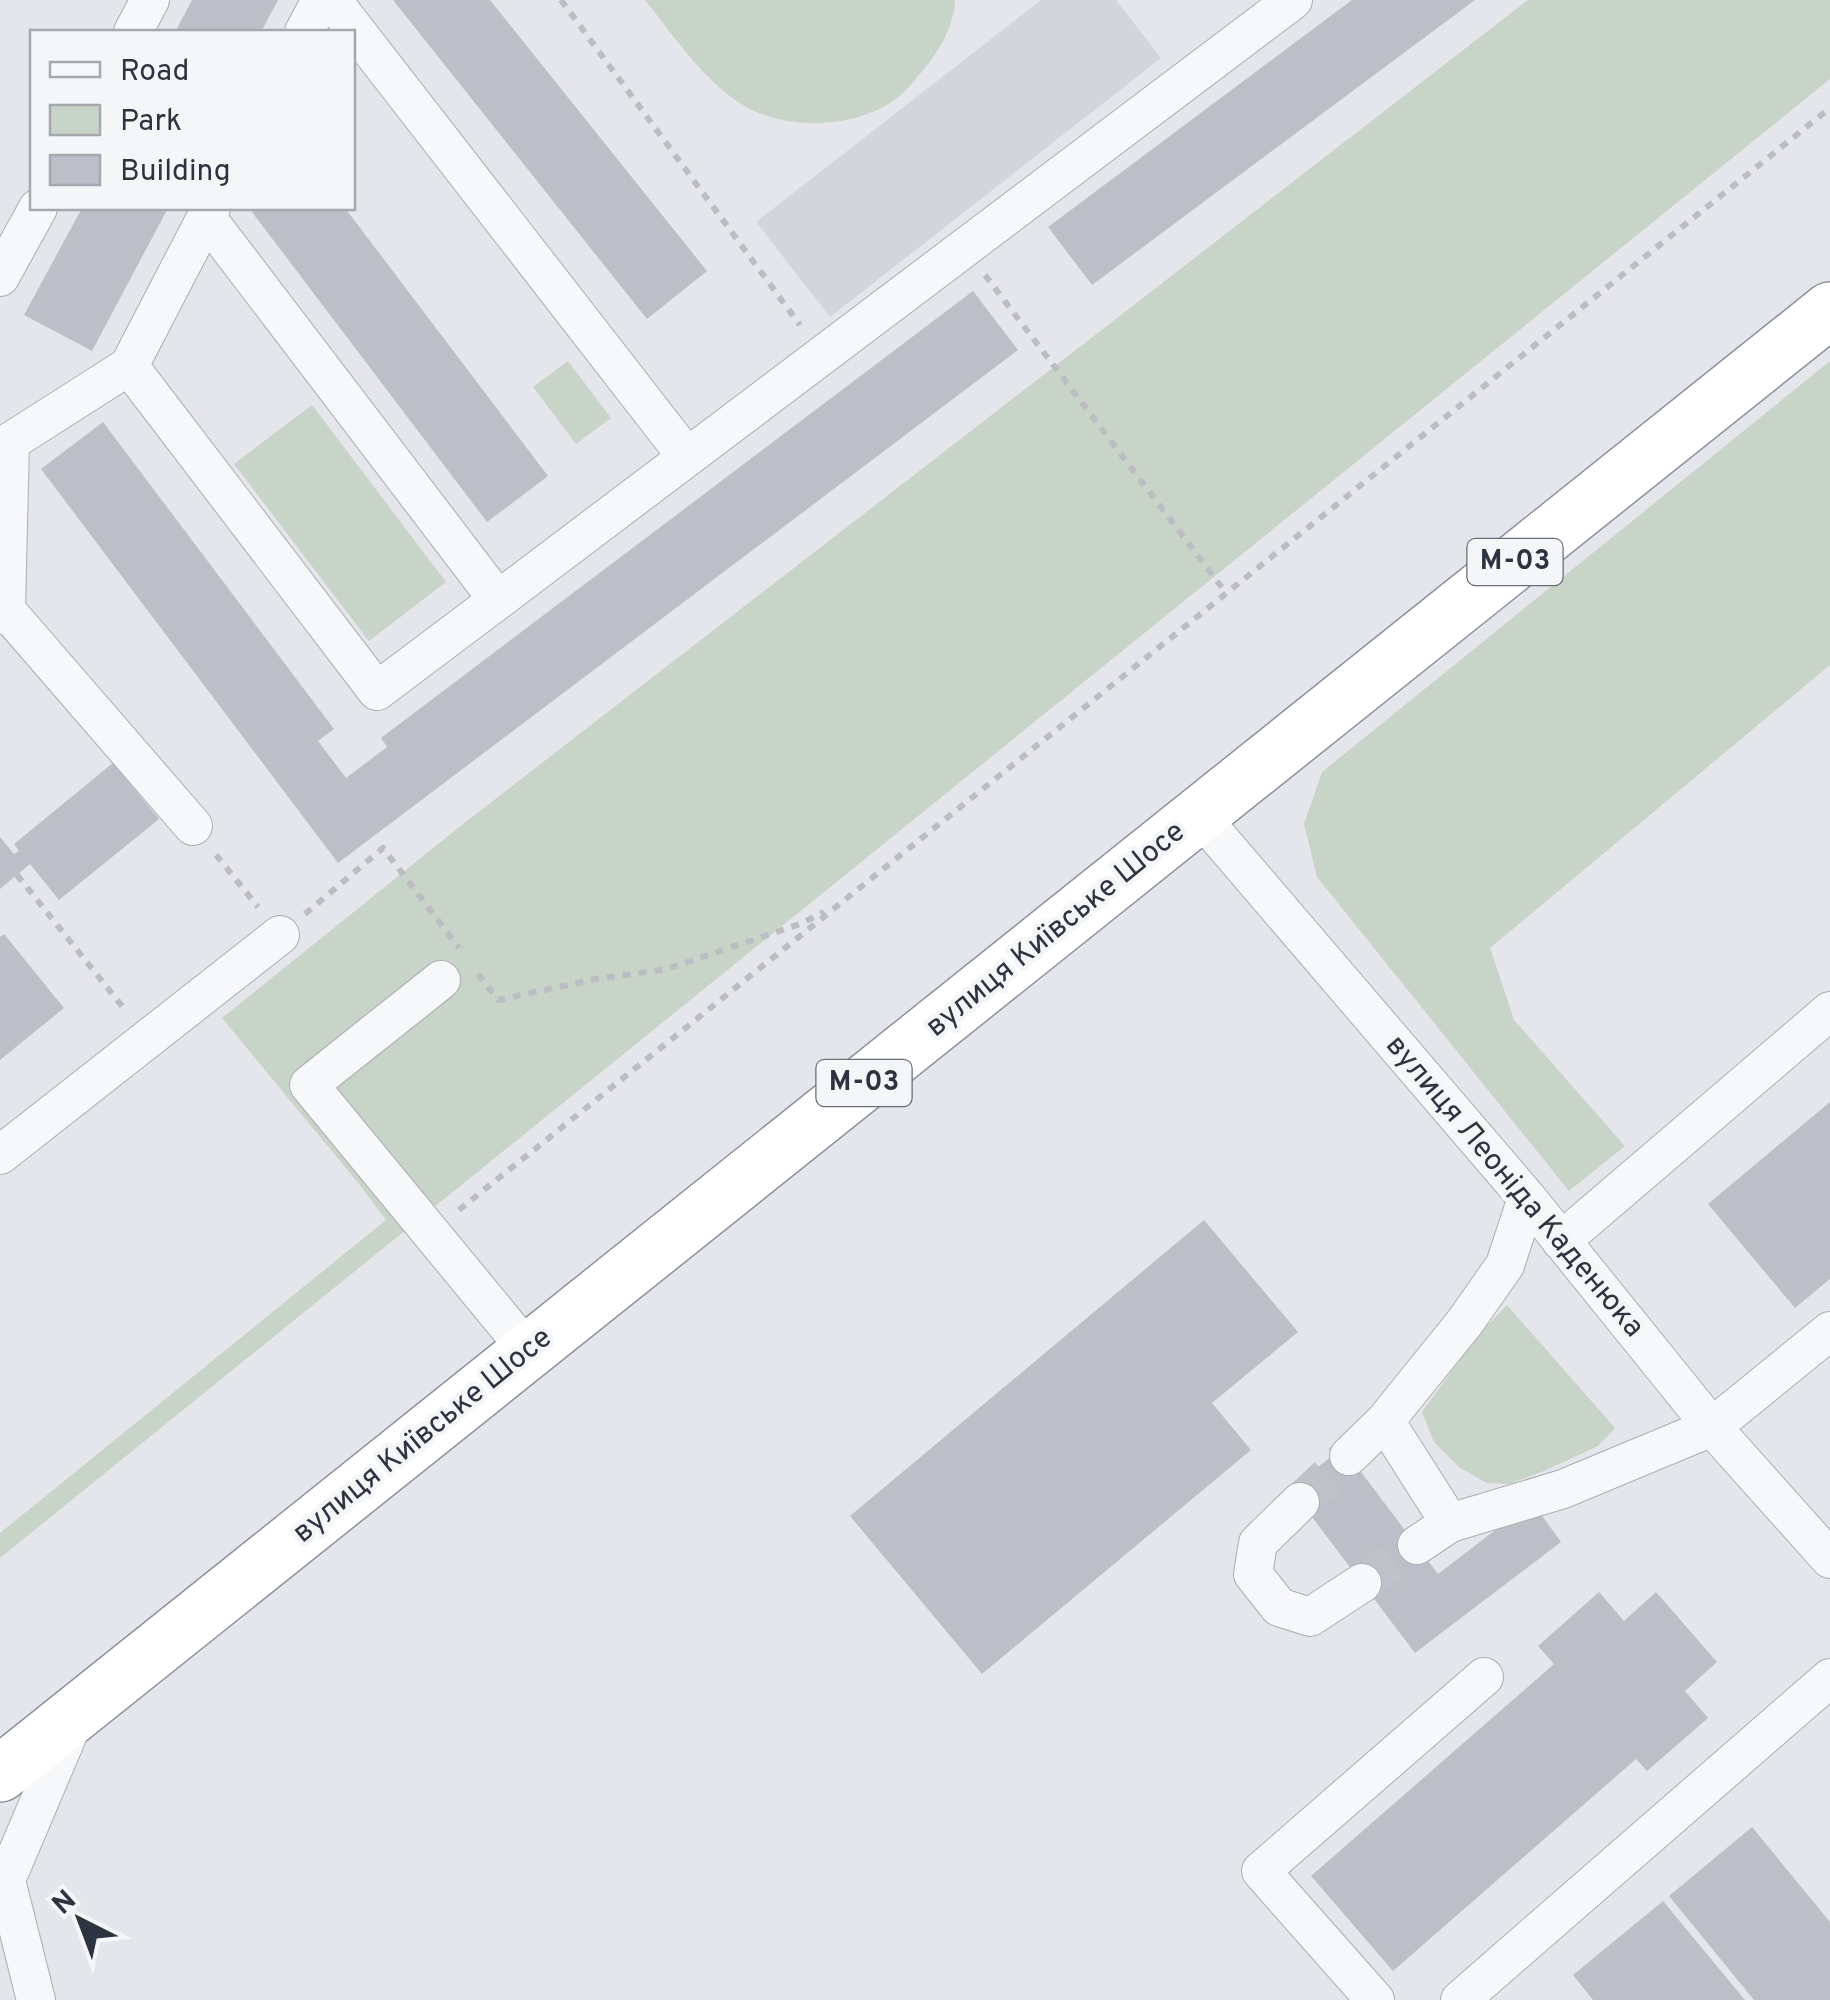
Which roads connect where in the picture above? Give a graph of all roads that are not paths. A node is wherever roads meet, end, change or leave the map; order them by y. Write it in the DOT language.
graph roads {
  1 [pos="150,0"];
  2 [pos="321,0"];
  3 [pos="332,0"];
  4 [pos="1293,0"];
  5 [pos="133,30"];
  6 [pos="305,30"];
  7 [pos="37,210"];
  8 [pos="208,212"];
  9 [pos="0,278"];
  10 [pos="1830,310"];
  11 [pos="128,366"];
  12 [pos="687,457"];
  13 [pos="498,600"];
  14 [pos="3,613"];
  15 [pos="1199,815"];
  16 [pos="193,826"];
  17 [pos="280,935"];
  18 [pos="460,968"];
  19 [pos="1830,1011"];
  20 [pos="0,1155"];
  21 [pos="1526,1198"];
  22 [pos="1561,1241"];
  23 [pos="1830,1331"];
  24 [pos="528,1352"];
  25 [pos="1386,1421"];
  26 [pos="1712,1427"];
  27 [pos="1349,1456"];
  28 [pos="1300,1502"];
  29 [pos="1450,1522"];
  30 [pos="1417,1546"];
  31 [pos="1830,1559"];
  32 [pos="1362,1583"];
  33 [pos="1484,1678"];
  34 [pos="1830,1678"];
  35 [pos="78,1712"];
  36 [pos="0,1774"];
  37 [pos="36,2000"];
  38 [pos="1374,2000"];
  39 [pos="1460,2000"];
  1 -- 5 [label="street"];
  2 -- 6 [label="street"];
  3 -- 12 [label="street"];
  4 -- 12 [label="street"];
  7 -- 9 [label="street"];
  8 -- 11 [label="street"];
  8 -- 13 [label="street"];
  10 -- 15 [label="highway, вулиця Київське Шосе / М-03"];
  11 -- 13 [label="street"];
  11 -- 14 [label="street"];
  12 -- 13 [label="street"];
  14 -- 16 [label="street"];
  15 -- 21 [label="street, вулиця Леоніда Каденюка"];
  15 -- 24 [label="highway, вулиця Київське Шосе / М-03"];
  17 -- 20 [label="street"];
  18 -- 24 [label="street"];
  19 -- 22 [label="street"];
  21 -- 22 [label="street, вулиця Леоніда Каденюка"];
  21 -- 25 [label="street"];
  22 -- 26 [label="street, вулиця Леоніда Каденюка"];
  23 -- 26 [label="street"];
  24 -- 35 [label="highway, вулиця Київське Шосе / М-03"];
  25 -- 27 [label="street"];
  25 -- 29 [label="street"];
  26 -- 29 [label="street"];
  26 -- 31 [label="street, вулиця Леоніда Каденюка"];
  28 -- 32 [label="street"];
  29 -- 30 [label="street"];
  33 -- 38 [label="street"];
  34 -- 39 [label="street"];
  35 -- 36 [label="highway, вулиця Київське Шосе / М-03"];
  35 -- 37 [label="street"];
}
